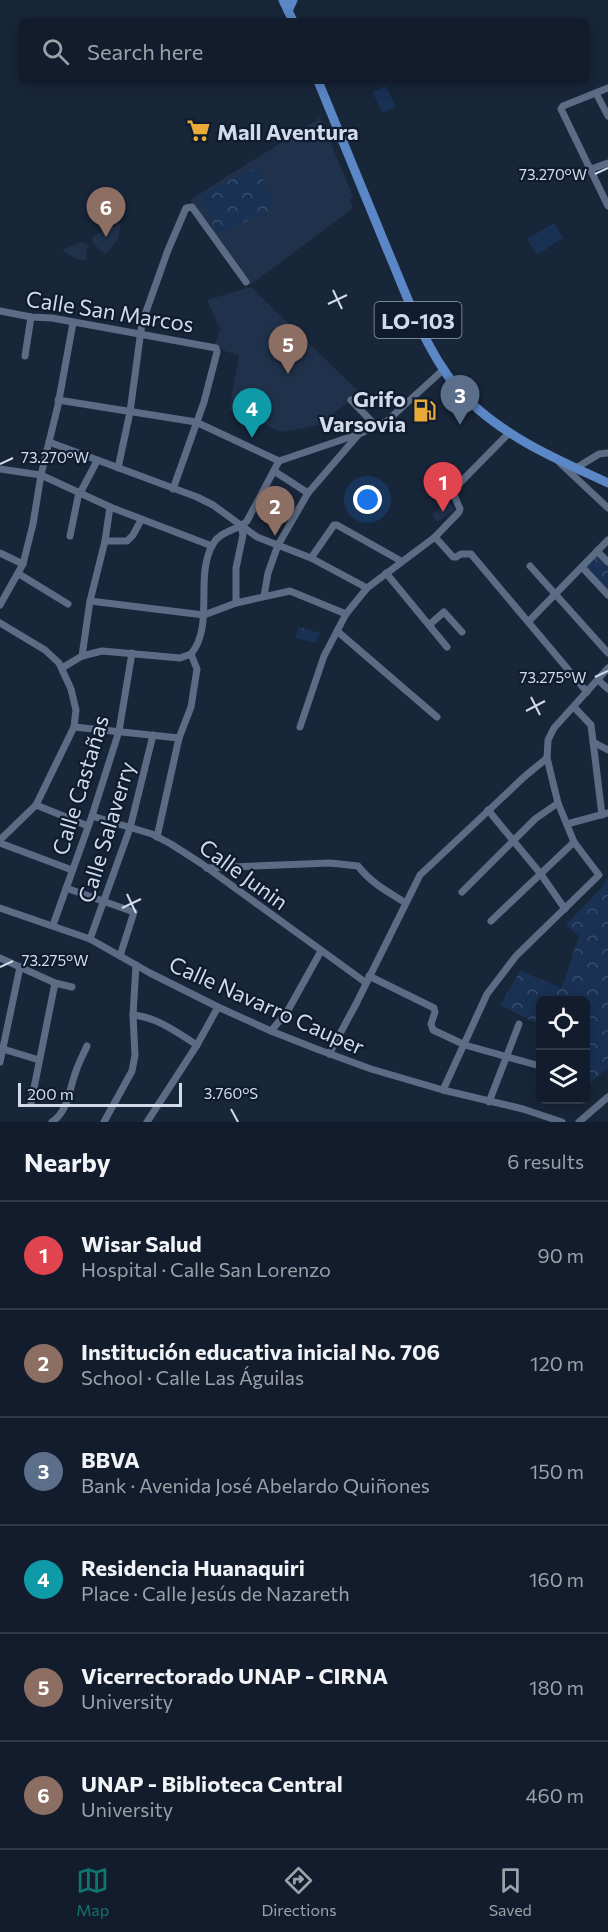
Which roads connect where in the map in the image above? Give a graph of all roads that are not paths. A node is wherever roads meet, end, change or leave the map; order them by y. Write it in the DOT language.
graph roads {
  1 [pos="283,0"];
  2 [pos="293,0"];
  3 [pos="288,11"];
  4 [pos="292,18"];
  5 [pos="319,84"];
  6 [pos="608,88"];
  7 [pos="596,93"];
  8 [pos="608,116"];
  9 [pos="608,163"];
  10 [pos="591,169"];
  11 [pos="608,206"];
  12 [pos="246,282"];
  13 [pos="0,311"];
  14 [pos="31,316"];
  15 [pos="73,323"];
  16 [pos="140,334"];
  17 [pos="25,356"];
  18 [pos="444,369"];
  19 [pos="58,400"];
  20 [pos="351,400"];
  21 [pos="130,412"];
  22 [pos="196,422"];
  23 [pos="376,427"];
  24 [pos="509,433"];
  25 [pos="359,434"];
  26 [pos="49,442"];
  27 [pos="608,453"];
  28 [pos="555,458"];
  29 [pos="98,461"];
  30 [pos="279,461"];
  31 [pos="118,468"];
  32 [pos="576,468"];
  33 [pos="0,469"];
  34 [pos="274,471"];
  35 [pos="41,475"];
  36 [pos="608,483"];
  37 [pos="173,489"];
  38 [pos="308,493"];
  39 [pos="80,494"];
  40 [pos="111,507"];
  41 [pos="608,508"];
  42 [pos="141,520"];
  43 [pos="241,527"];
  44 [pos="69,536"];
  45 [pos="435,537"];
  46 [pos="608,540"];
  47 [pos="105,541"];
  48 [pos="278,545"];
  49 [pos="212,546"];
  50 [pos="597,551"];
  51 [pos="0,553"];
  52 [pos="311,558"];
  53 [pos="401,561"];
  54 [pos="608,562"];
  55 [pos="23,564"];
  56 [pos="530,566"];
  57 [pos="582,567"];
  58 [pos="386,573"];
  59 [pos="19,574"];
  60 [pos="367,588"];
  61 [pos="555,595"];
  62 [pos="608,595"];
  63 [pos="264,596"];
  64 [pos="90,601"];
  65 [pos="236,603"];
  66 [pos="68,604"];
  67 [pos="0,605"];
  68 [pos="346,614"];
  69 [pos="204,615"];
  70 [pos="529,621"];
  71 [pos="0,623"];
  72 [pos="429,625"];
  73 [pos="337,631"];
  74 [pos="462,632"];
  75 [pos="447,647"];
  76 [pos="132,653"];
  77 [pos="608,653"];
  78 [pos="190,654"];
  79 [pos="82,656"];
  80 [pos="62,668"];
  81 [pos="608,668"];
  82 [pos="598,680"];
  83 [pos="608,689"];
  84 [pos="587,692"];
  85 [pos="574,707"];
  86 [pos="437,717"];
  87 [pos="74,727"];
  88 [pos="300,727"];
  89 [pos="119,731"];
  90 [pos="153,735"];
  91 [pos="178,738"];
  92 [pos="593,742"];
  93 [pos="608,750"];
  94 [pos="547,758"];
  95 [pos="558,803"];
  96 [pos="36,805"];
  97 [pos="488,810"];
  98 [pos="605,814"];
  99 [pos="92,816"];
  100 [pos="567,824"];
  101 [pos="88,826"];
  102 [pos="130,828"];
  103 [pos="157,837"];
  104 [pos="0,841"];
  105 [pos="513,841"];
  106 [pos="574,842"];
  107 [pos="207,868"];
  108 [pos="72,870"];
  109 [pos="540,873"];
  110 [pos="66,888"];
  111 [pos="462,892"];
  112 [pos="104,901"];
  113 [pos="406,903"];
  114 [pos="0,908"];
  115 [pos="565,909"];
  116 [pos="491,921"];
  117 [pos="53,925"];
  118 [pos="90,939"];
  119 [pos="321,951"];
  120 [pos="120,956"];
  121 [pos="0,958"];
  122 [pos="136,965"];
  123 [pos="20,967"];
  124 [pos="367,979"];
  125 [pos="55,983"];
  126 [pos="72,987"];
  127 [pos="218,1007"];
  128 [pos="137,1016"];
  129 [pos="519,1024"];
  130 [pos="271,1031"];
  131 [pos="197,1045"];
  132 [pos="465,1045"];
  133 [pos="87,1046"];
  134 [pos="1,1048"];
  135 [pos="329,1054"];
  136 [pos="507,1056"];
  137 [pos="39,1060"];
  138 [pos="0,1062"];
  139 [pos="536,1065"];
  140 [pos="443,1090"];
  141 [pos="608,1097"];
  142 [pos="489,1102"];
  143 [pos="31,1103"];
  144 [pos="52,1122"];
  145 [pos="104,1122"];
  146 [pos="147,1122"];
  147 [pos="562,1122"];
  148 [pos="579,1122"];
  1 -- 3 [label="main road"];
  2 -- 3 [label="main road"];
  3 -- 4 [label="main road"];
  5 -- 18 [label="main road, LO-103"];
  6 -- 7 [label="street"];
  7 -- 8 [label="street"];
  7 -- 10 [label="street"];
  9 -- 10 [label="street"];
  10 -- 11 [label="street"];
  12 -- 16 [label="street"];
  13 -- 14 [label="street, Calle San Marcos"];
  14 -- 15 [label="street, Calle San Marcos"];
  14 -- 17 [label="street"];
  15 -- 16 [label="street, Calle San Marcos"];
  15 -- 19 [label="street"];
  16 -- 21 [label="street"];
  16 -- 22 [label="street, Calle San Marcos"];
  18 -- 23 [label="street"];
  18 -- 24 [label="main road, LO-103"];
  19 -- 21 [label="street"];
  19 -- 26 [label="street"];
  20 -- 23 [label="street"];
  21 -- 22 [label="street"];
  21 -- 31 [label="street"];
  22 -- 30 [label="street"];
  22 -- 37 [label="street"];
  23 -- 25 [label="street"];
  24 -- 28 [label="main road, LO-103"];
  24 -- 45 [label="street"];
  25 -- 30 [label="street"];
  25 -- 38 [label="street"];
  26 -- 29 [label="street"];
  26 -- 35 [label="street"];
  27 -- 32 [label="street"];
  28 -- 32 [label="main road, LO-103"];
  28 -- 41 [label="street"];
  29 -- 31 [label="street"];
  29 -- 39 [label="street"];
  30 -- 34 [label="street"];
  31 -- 37 [label="street"];
  32 -- 36 [label="main road, LO-103"];
  33 -- 35 [label="street"];
  34 -- 38 [label="street"];
  34 -- 43 [label="street"];
  35 -- 39 [label="street"];
  35 -- 55 [label="street"];
  37 -- 43 [label="street"];
  38 -- 48 [label="street"];
  39 -- 40 [label="street"];
  39 -- 44 [label="street"];
  40 -- 42 [label="street"];
  40 -- 47 [label="street"];
  42 -- 47 [label="street"];
  42 -- 49 [label="street"];
  43 -- 48 [label="street"];
  43 -- 49 [label="street"];
  43 -- 65 [label="street"];
  45 -- 53 [label="street"];
  45 -- 70 [label="street"];
  46 -- 50 [label="street"];
  47 -- 64 [label="street"];
  48 -- 52 [label="street"];
  48 -- 63 [label="street"];
  49 -- 69 [label="street"];
  50 -- 54 [label="street"];
  50 -- 57 [label="street"];
  51 -- 55 [label="street"];
  52 -- 53 [label="street"];
  52 -- 60 [label="street"];
  53 -- 58 [label="street"];
  55 -- 59 [label="street"];
  56 -- 61 [label="street"];
  57 -- 61 [label="street"];
  57 -- 62 [label="street"];
  58 -- 60 [label="street"];
  58 -- 72 [label="street"];
  59 -- 66 [label="street"];
  59 -- 67 [label="street"];
  60 -- 68 [label="street"];
  61 -- 70 [label="street"];
  61 -- 77 [label="street"];
  63 -- 65 [label="street"];
  63 -- 68 [label="street"];
  64 -- 69 [label="street"];
  64 -- 79 [label="street"];
  65 -- 69 [label="street"];
  68 -- 73 [label="street"];
  69 -- 78 [label="street"];
  70 -- 84 [label="street"];
  71 -- 80 [label="street"];
  72 -- 74 [label="street"];
  72 -- 75 [label="street"];
  73 -- 86 [label="street"];
  73 -- 88 [label="street"];
  76 -- 78 [label="street"];
  76 -- 79 [label="street"];
  76 -- 89 [label="street, Calle Castañas"];
  78 -- 91 [label="street"];
  79 -- 80 [label="street"];
  80 -- 87 [label="street"];
  81 -- 82 [label="street"];
  82 -- 83 [label="street"];
  82 -- 84 [label="street"];
  84 -- 85 [label="street"];
  85 -- 92 [label="street"];
  85 -- 94 [label="street"];
  87 -- 89 [label="street"];
  87 -- 96 [label="street"];
  89 -- 90 [label="street"];
  89 -- 99 [label="street, Calle Castañas"];
  90 -- 91 [label="street"];
  90 -- 102 [label="street, Calle Salaverry"];
  91 -- 103 [label="street"];
  92 -- 93 [label="street"];
  92 -- 98 [label="street"];
  94 -- 95 [label="street"];
  94 -- 97 [label="street"];
  95 -- 100 [label="street"];
  95 -- 105 [label="street"];
  96 -- 101 [label="street"];
  96 -- 104 [label="street"];
  97 -- 105 [label="street"];
  97 -- 113 [label="street"];
  98 -- 100 [label="street"];
  99 -- 101 [label="street, Calle Castañas"];
  99 -- 102 [label="street, Calle Junin"];
  100 -- 106 [label="street"];
  101 -- 108 [label="street, Calle Castañas"];
  102 -- 103 [label="street, Calle Junin"];
  102 -- 112 [label="street, Calle Salaverry"];
  103 -- 107 [label="street, Calle Junin"];
  104 -- 108 [label="street"];
  105 -- 109 [label="street"];
  105 -- 111 [label="street"];
  106 -- 109 [label="street"];
  106 -- 115 [label="street"];
  107 -- 113 [label="street"];
  107 -- 119 [label="street, Calle Junin"];
  108 -- 110 [label="street, Calle Castañas"];
  109 -- 115 [label="street"];
  109 -- 116 [label="street"];
  110 -- 112 [label="street"];
  110 -- 117 [label="street, Calle Castañas"];
  112 -- 118 [label="street, Calle Salaverry"];
  112 -- 120 [label="street"];
  113 -- 124 [label="street"];
  114 -- 117 [label="street, Calle Navarro Cauper"];
  115 -- 132 [label="street"];
  117 -- 118 [label="street, Calle Navarro Cauper"];
  118 -- 120 [label="street, Calle Navarro Cauper"];
  119 -- 124 [label="street, Calle Junin"];
  119 -- 130 [label="street"];
  120 -- 122 [label="street, Calle Navarro Cauper"];
  121 -- 123 [label="street"];
  122 -- 127 [label="street, Calle Navarro Cauper"];
  122 -- 128 [label="street"];
  123 -- 125 [label="street"];
  123 -- 134 [label="street"];
  124 -- 132 [label="street, Calle Junin"];
  124 -- 135 [label="street"];
  125 -- 126 [label="street"];
  125 -- 137 [label="street"];
  127 -- 130 [label="street, Calle Navarro Cauper"];
  127 -- 131 [label="street"];
  128 -- 131 [label="street"];
  128 -- 145 [label="street"];
  129 -- 136 [label="street"];
  130 -- 135 [label="street, Calle Navarro Cauper"];
  131 -- 146 [label="street"];
  132 -- 136 [label="street"];
  132 -- 140 [label="street"];
  133 -- 144 [label="street"];
  134 -- 137 [label="street"];
  134 -- 138 [label="street"];
  135 -- 140 [label="street, Calle Navarro Cauper"];
  136 -- 139 [label="street"];
  136 -- 142 [label="street"];
  137 -- 143 [label="street"];
  140 -- 142 [label="street, Calle Navarro Cauper"];
  141 -- 148 [label="street"];
  142 -- 147 [label="street, Calle Navarro Cauper"];
}
